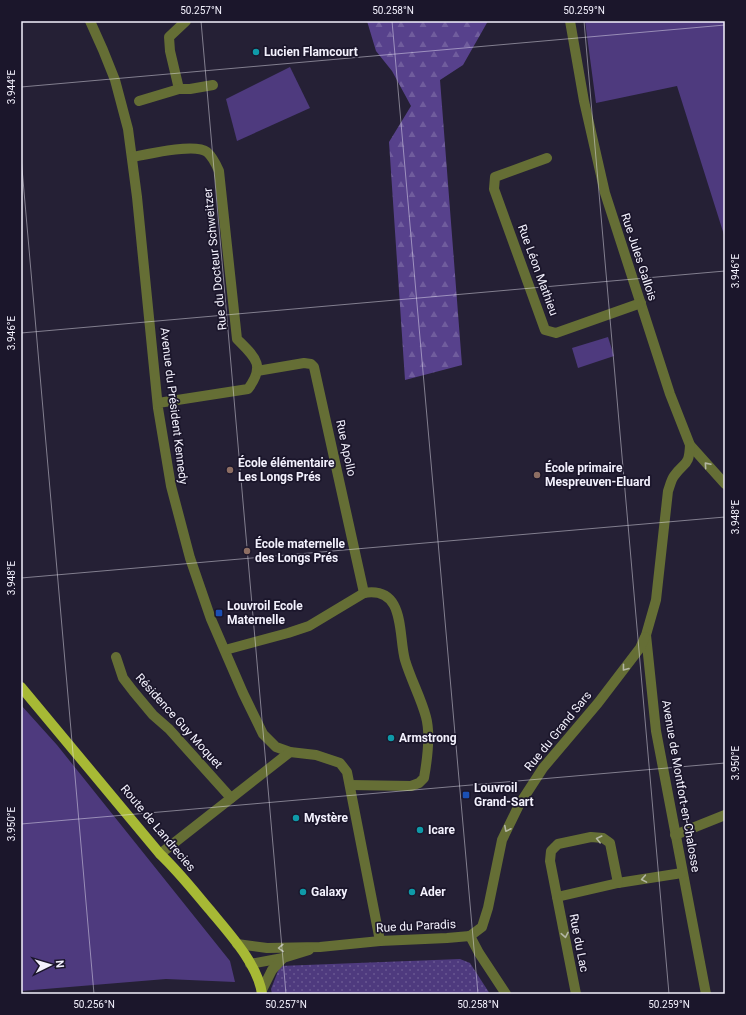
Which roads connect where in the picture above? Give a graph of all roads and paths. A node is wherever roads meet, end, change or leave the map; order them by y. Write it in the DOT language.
graph roads {
  1 [pos="90,21"];
  2 [pos="186,21"];
  3 [pos="570,21"];
  4 [pos="213,85"];
  5 [pos="178,89"];
  6 [pos="139,101"];
  7 [pos="132,157"];
  8 [pos="548,158"];
  9 [pos="641,303"];
  10 [pos="258,371"];
  11 [pos="158,403"];
  12 [pos="690,445"];
  13 [pos="725,484"];
  14 [pos="364,593"];
  15 [pos="646,636"];
  16 [pos="225,650"];
  17 [pos="116,657"];
  18 [pos="21,687"];
  19 [pos="290,752"];
  20 [pos="350,784"];
  21 [pos="231,798"];
  22 [pos="725,815"];
  23 [pos="675,835"];
  24 [pos="160,854"];
  25 [pos="682,873"];
  26 [pos="618,883"];
  27 [pos="557,897"];
  28 [pos="470,936"];
  29 [pos="380,941"];
  30 [pos="237,944"];
  31 [pos="320,946"];
  32 [pos="283,958"];
  33 [pos="250,964"];
  34 [pos="262,992"];
  35 [pos="506,994"];
  36 [pos="576,994"];
  37 [pos="706,994"];
  1 -- 7 [label="street, Avenue du Président Kennedy"];
  2 -- 5 [label="street"];
  3 -- 9 [label="street, Rue Jules Gallois"];
  4 -- 5 [label="street"];
  5 -- 6 [label="street"];
  7 -- 10 [label="street, Rue du Docteur Schweitzer"];
  7 -- 11 [label="street, Avenue du Président Kennedy"];
  8 -- 9 [label="street, Rue Léon Mathieu"];
  9 -- 12 [label="street, Rue Jules Gallois"];
  10 -- 11 [label="street"];
  10 -- 14 [label="street, Rue Apollo"];
  11 -- 16 [label="street, Avenue du Président Kennedy"];
  13 -- 12 [label="street, Rue Jules Gallois, one-way"];
  12 -- 15 [label="street, Avenue de Montfort-en-Chalosse"];
  14 -- 16 [label="street"];
  14 -- 20 [label="street"];
  15 -- 23 [label="street, Avenue de Montfort-en-Chalosse"];
  15 -- 28 [label="street, Rue du Grand Sars, one-way"];
  16 -- 19 [label="street, Avenue du Président Kennedy"];
  17 -- 21 [label="street, Résidence Guy Moquet"];
  18 -- 24 [label="main road, Route de Landrecies"];
  19 -- 20 [label="street, Avenue du Président Kennedy"];
  19 -- 21 [label="street"];
  20 -- 29 [label="street, Avenue du Président Kennedy"];
  21 -- 24 [label="street"];
  22 -- 23 [label="street"];
  23 -- 25 [label="street, Avenue de Montfort-en-Chalosse"];
  24 -- 30 [label="main road, Route de Landrecies"];
  25 -- 26 [label="street, one-way"];
  25 -- 37 [label="street, Avenue de Montfort-en-Chalosse"];
  26 -- 27 [label="street"];
  26 -- 27 [label="street, Rue du Lac, one-way"];
  27 -- 36 [label="street, Rue du Lac, one-way"];
  28 -- 29 [label="street, Rue du Paradis"];
  28 -- 35 [label="street, Rue du Paradis"];
  29 -- 31 [label="street, Rue du Paradis"];
  31 -- 30 [label="street, Rue du Paradis, one-way"];
  30 -- 33 [label="main road, Route de Landrecies"];
  31 -- 32 [label="street, Rue du Paradis"];
  32 -- 33 [label="street, Rue du Paradis"];
  32 -- 34 [label="street"];
  33 -- 34 [label="main road, Route de Landrecies"];
}
